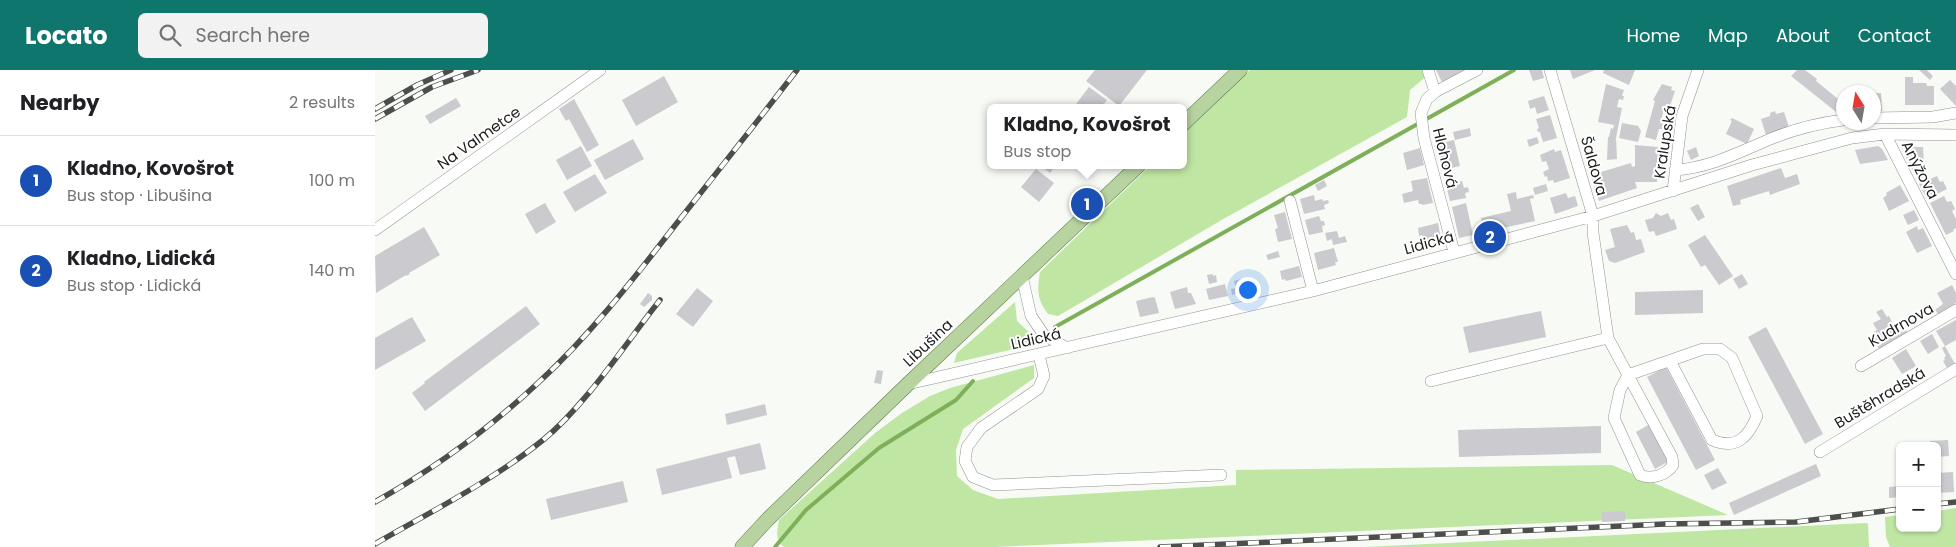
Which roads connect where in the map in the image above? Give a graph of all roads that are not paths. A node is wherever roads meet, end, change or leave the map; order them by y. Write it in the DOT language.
graph roads {
  1 [pos="600,70"];
  2 [pos="1240,70"];
  3 [pos="1428,70"];
  4 [pos="1477,70"];
  5 [pos="1550,70"];
  6 [pos="1697,70"];
  7 [pos="1435,92"];
  8 [pos="1956,113"];
  9 [pos="1881,118"];
  10 [pos="1187,120"];
  11 [pos="1836,121"];
  12 [pos="1885,134"];
  13 [pos="1956,135"];
  14 [pos="1135,169"];
  15 [pos="1675,170"];
  16 [pos="1673,191"];
  17 [pos="1290,201"];
  18 [pos="1593,216"];
  19 [pos="375,230"];
  20 [pos="1454,252"];
  21 [pos="1956,274"];
  22 [pos="1022,276"];
  23 [pos="1313,291"];
  24 [pos="1956,310"];
  25 [pos="1608,338"];
  26 [pos="1067,348"];
  27 [pos="1039,355"];
  28 [pos="1670,361"];
  29 [pos="1861,366"];
  30 [pos="1956,369"];
  31 [pos="1627,375"];
  32 [pos="1431,381"];
  33 [pos="907,384"];
  34 [pos="1820,452"];
  35 [pos="1221,474"];
  36 [pos="742,547"];
  1 -- 19 [label="street, Na Valmetce"];
  2 -- 10 [label="main road"];
  3 -- 7 [label="street"];
  4 -- 7 [label="street, Hlohová"];
  5 -- 18 [label="street, Šaldova"];
  6 -- 15 [label="street, Kralupská"];
  7 -- 20 [label="street, Hlohová"];
  8 -- 9 [label="street"];
  11 -- 15 [label="street"];
  12 -- 13 [label="street, Lidická"];
  12 -- 16 [label="street, Lidická"];
  12 -- 21 [label="street, Anýžova"];
  14 -- 22 [label="main road, Libušina"];
  15 -- 16 [label="street, Kralupská"];
  16 -- 18 [label="street, Lidická"];
  17 -- 23 [label="street"];
  18 -- 20 [label="street, Lidická"];
  18 -- 25 [label="street, Šaldova"];
  20 -- 23 [label="street, Lidická"];
  22 -- 26 [label="street"];
  22 -- 33 [label="main road, Libušina"];
  23 -- 26 [label="street, Lidická"];
  24 -- 29 [label="street, Kudrnova"];
  25 -- 31 [label="street, Šaldova"];
  25 -- 32 [label="street"];
  26 -- 27 [label="street, Lidická"];
  27 -- 33 [label="street, Lidická"];
  27 -- 35 [label="street"];
  28 -- 28 [label="street"];
  28 -- 31 [label="street"];
  30 -- 34 [label="street, Buštěhradská"];
  31 -- 31 [label="street, Šaldova"];
  33 -- 36 [label="main road, Libušina"];
}
